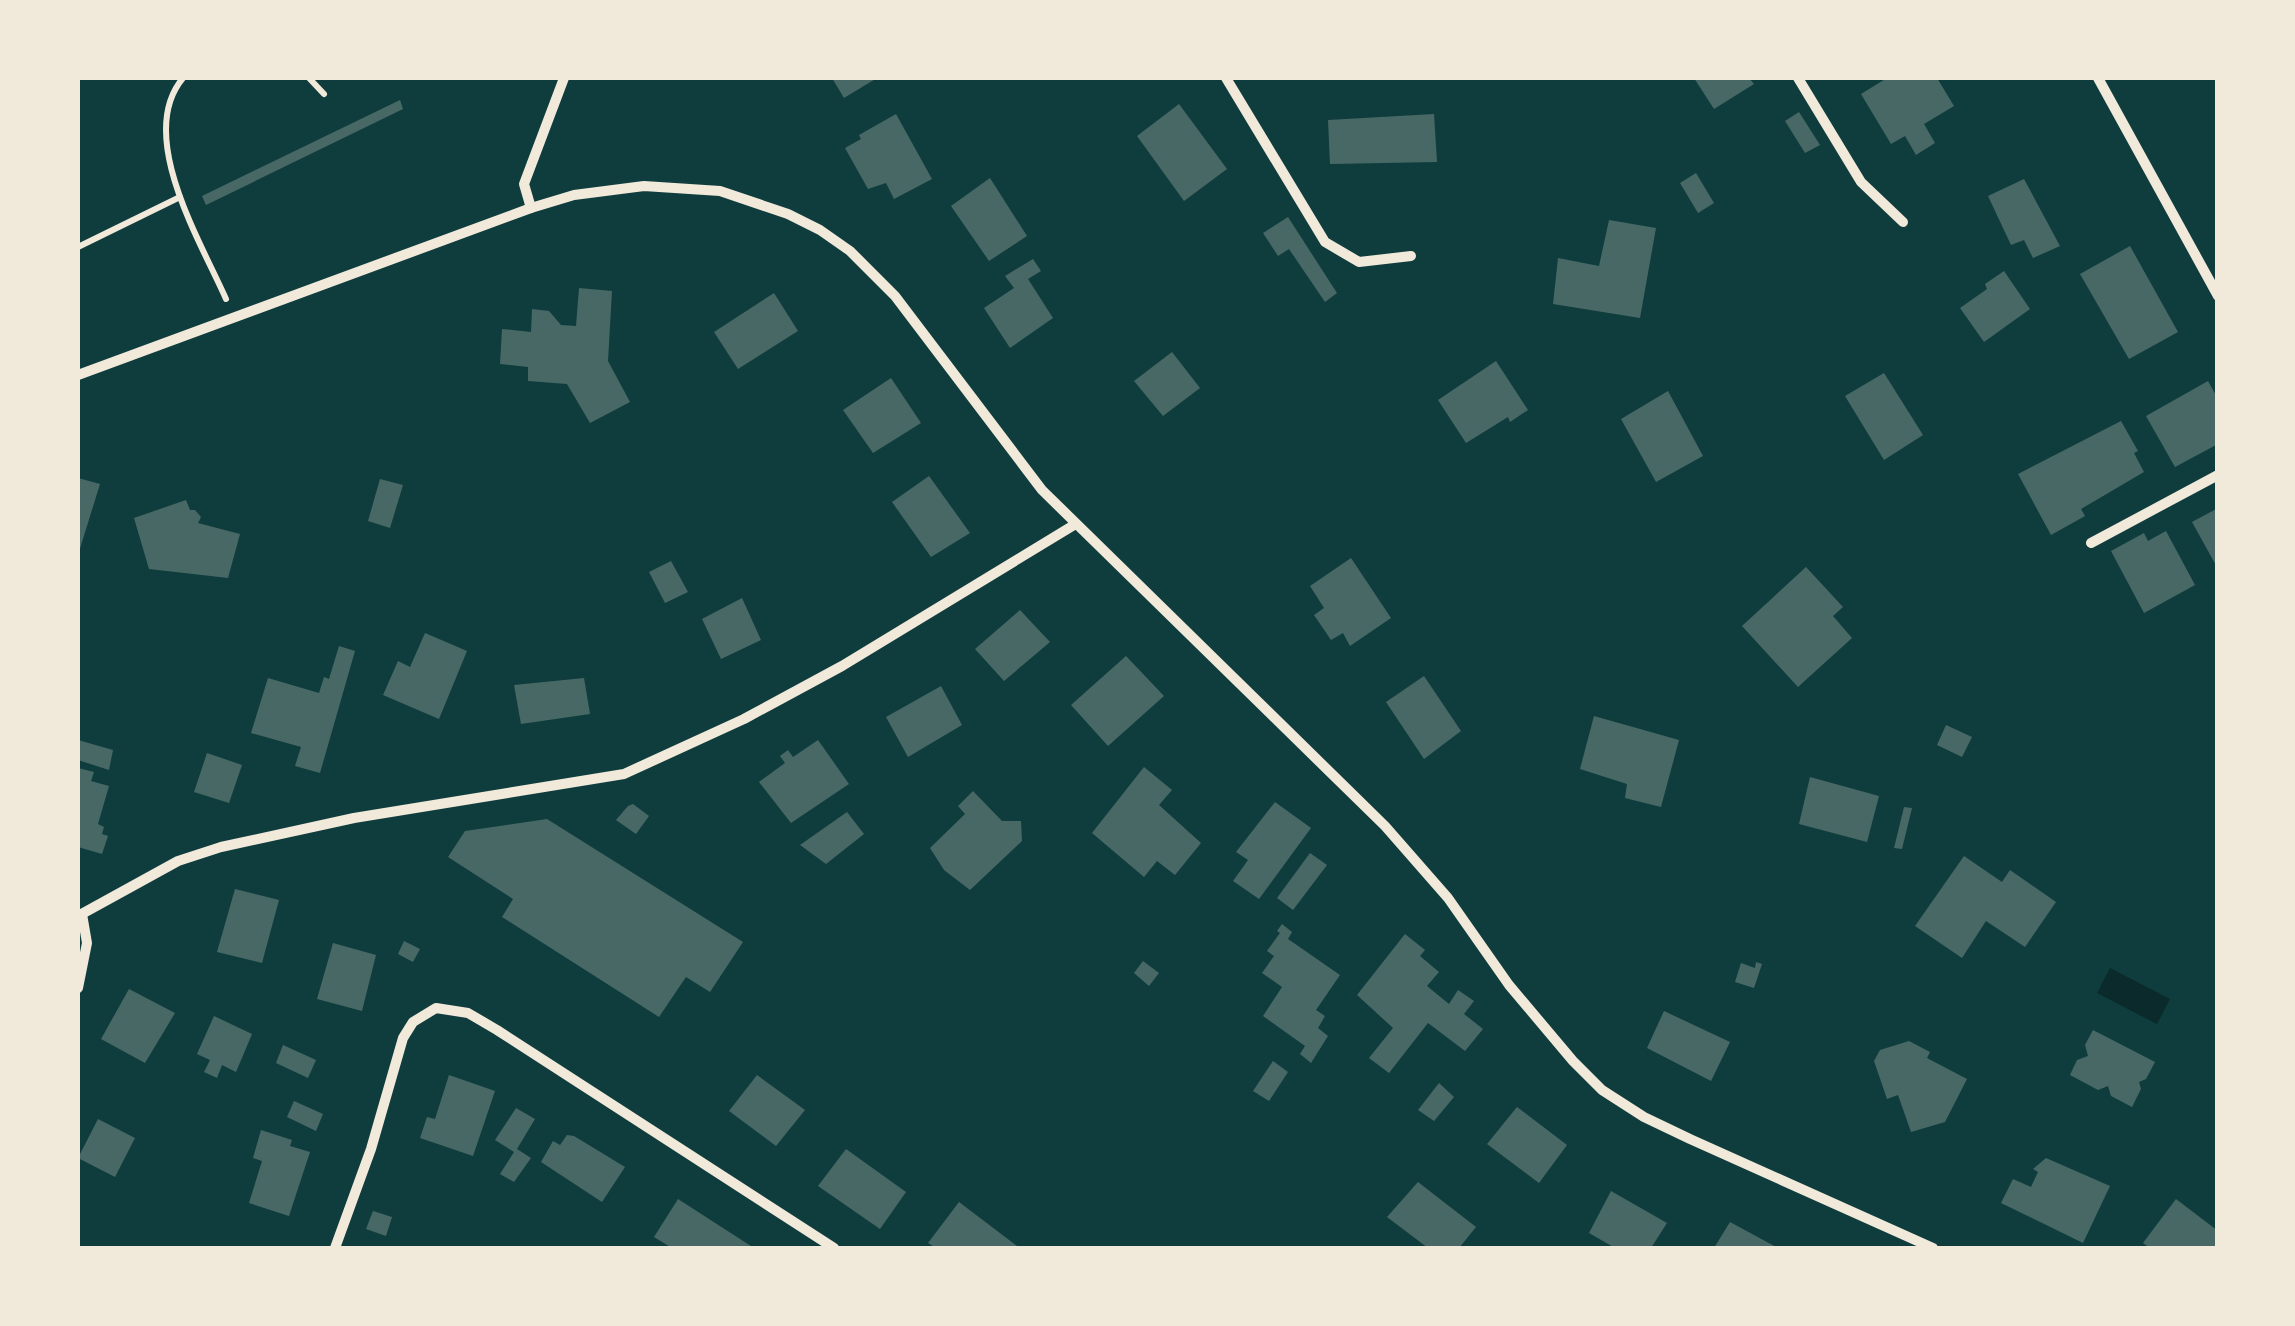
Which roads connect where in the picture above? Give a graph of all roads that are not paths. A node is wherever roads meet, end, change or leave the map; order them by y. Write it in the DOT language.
graph roads {
  1 [pos="564,78"];
  2 [pos="1226,78"];
  3 [pos="1798,78"];
  4 [pos="2098,78"];
  5 [pos="531,208"];
  6 [pos="1903,222"];
  7 [pos="1411,256"];
  8 [pos="2218,296"];
  9 [pos="78,375"];
  10 [pos="2218,474"];
  11 [pos="1074,524"];
  12 [pos="2091,543"];
  13 [pos="80,915"];
  14 [pos="78,988"];
  15 [pos="335,1248"];
  16 [pos="834,1248"];
  17 [pos="1933,1248"];
  1 -- 5 [label="street"];
  2 -- 7 [label="street"];
  3 -- 6 [label="street"];
  4 -- 8 [label="street"];
  5 -- 9 [label="street"];
  5 -- 11 [label="street"];
  10 -- 12 [label="street"];
  11 -- 13 [label="street"];
  11 -- 17 [label="street"];
  13 -- 14 [label="street"];
  15 -- 16 [label="street"];
}
